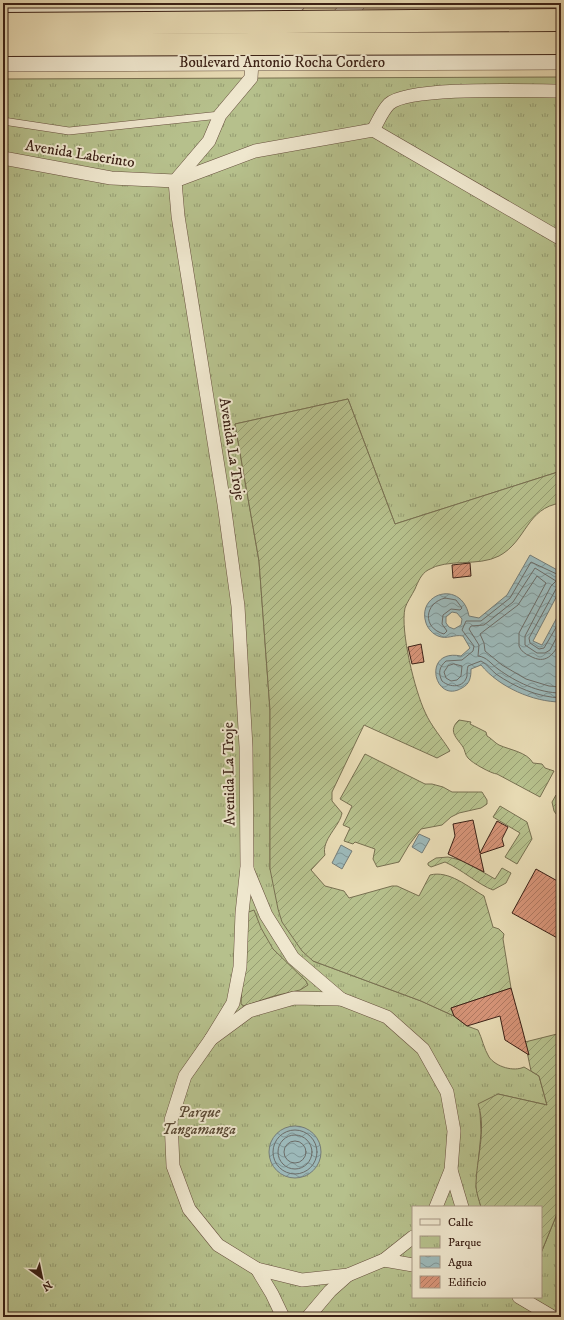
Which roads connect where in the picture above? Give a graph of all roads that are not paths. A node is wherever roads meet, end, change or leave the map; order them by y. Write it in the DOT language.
graph roads {
  1 [pos="297,3"];
  2 [pos="357,3"];
  3 [pos="244,4"];
  4 [pos="3,12"];
  5 [pos="561,20"];
  6 [pos="3,24"];
  7 [pos="561,43"];
  8 [pos="3,45"];
  9 [pos="561,61"];
  10 [pos="252,62"];
  11 [pos="346,62"];
  12 [pos="3,64"];
  13 [pos="561,91"];
  14 [pos="220,115"];
  15 [pos="3,121"];
  16 [pos="373,130"];
  17 [pos="3,158"];
  18 [pos="176,181"];
  19 [pos="561,239"];
  20 [pos="246,867"];
  21 [pos="341,999"];
  22 [pos="211,1039"];
  23 [pos="451,1170"];
  24 [pos="436,1206"];
  25 [pos="462,1206"];
  26 [pos="412,1238"];
  27 [pos="384,1260"];
  28 [pos="412,1265"];
  29 [pos="257,1269"];
  30 [pos="348,1275"];
  31 [pos="521,1298"];
  32 [pos="283,1317"];
  33 [pos="308,1317"];
  34 [pos="553,1317"];
  1 -- 3 [label="street"];
  2 -- 11 [label="street"];
  3 -- 4 [label="street"];
  3 -- 10 [label="street"];
  5 -- 6 [label="highway, bridge"];
  7 -- 8 [label="highway, bridge"];
  9 -- 11 [label="street, Boulevard Antonio Rocha Cordero"];
  10 -- 11 [label="street, Boulevard Antonio Rocha Cordero"];
  10 -- 12 [label="street, Boulevard Antonio Rocha Cordero"];
  10 -- 14 [label="street"];
  13 -- 16 [label="street"];
  14 -- 15 [label="lane"];
  14 -- 18 [label="street"];
  16 -- 18 [label="street"];
  16 -- 19 [label="street"];
  17 -- 18 [label="street, Avenida Laberinto"];
  18 -- 20 [label="street, Avenida La Troje"];
  20 -- 21 [label="street, Avenida La Troje"];
  20 -- 22 [label="street, Avenida La Troje"];
  21 -- 22 [label="street"];
  21 -- 23 [label="street"];
  22 -- 29 [label="street"];
  23 -- 24 [label="street"];
  23 -- 25 [label="street"];
  26 -- 27 [label="street"];
  27 -- 28 [label="street"];
  27 -- 30 [label="street"];
  29 -- 30 [label="street"];
  29 -- 32 [label="street"];
  30 -- 33 [label="street"];
  31 -- 34 [label="street"];
}
